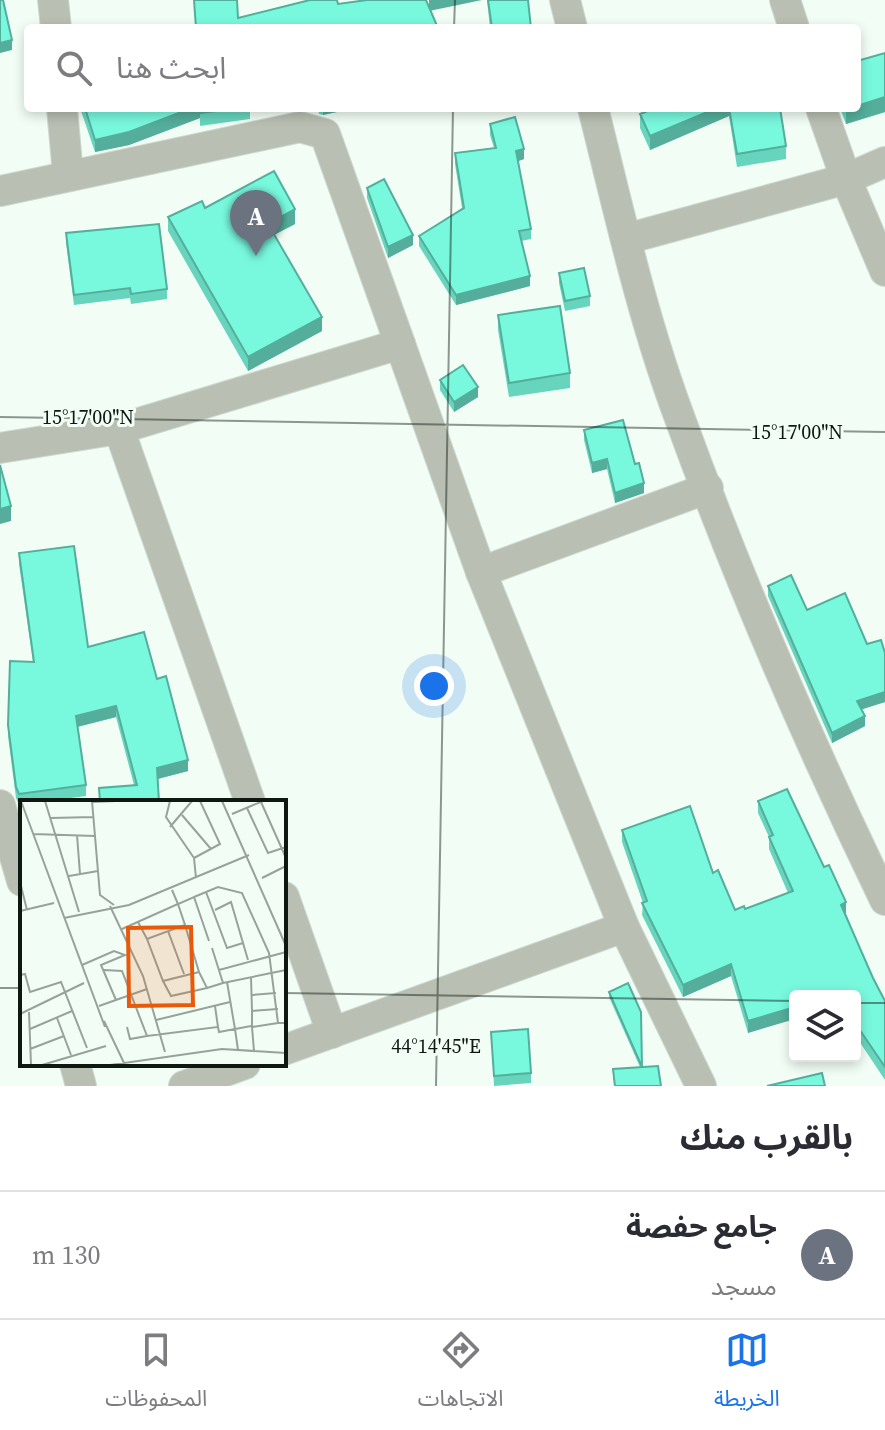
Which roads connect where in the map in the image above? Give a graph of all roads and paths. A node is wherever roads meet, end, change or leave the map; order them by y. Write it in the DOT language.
graph roads {
  1 [pos="53,0"];
  2 [pos="565,0"];
  3 [pos="785,0"];
  4 [pos="56,24"];
  5 [pos="571,24"];
  6 [pos="793,24"];
  7 [pos="62,112"];
  8 [pos="594,112"];
  9 [pos="822,112"];
  10 [pos="885,162"];
  11 [pos="68,175"];
  12 [pos="846,179"];
  13 [pos="0,191"];
  14 [pos="626,239"];
  15 [pos="885,271"];
  16 [pos="400,344"];
  17 [pos="119,429"];
  18 [pos="0,448"];
  19 [pos="708,488"];
  20 [pos="481,572"];
  21 [pos="249,800"];
  22 [pos="0,805"];
  23 [pos="20,874"];
  24 [pos="885,900"];
  25 [pos="286,903"];
  26 [pos="624,927"];
  27 [pos="332,1033"];
  28 [pos="286,1049"];
  29 [pos="76,1066"];
  30 [pos="239,1066"];
  31 [pos="81,1086"];
  32 [pos="184,1086"];
  33 [pos="701,1086"];
  1 -- 4 [label="street"];
  2 -- 5 [label="street"];
  3 -- 6 [label="street"];
  7 -- 11 [label="street"];
  8 -- 14 [label="street"];
  9 -- 12 [label="street"];
  10 -- 12 [label="street"];
  11 -- 13 [label="street"];
  11 -- 16 [label="street"];
  12 -- 14 [label="street"];
  12 -- 15 [label="street"];
  14 -- 19 [label="street"];
  16 -- 17 [label="street"];
  16 -- 20 [label="street"];
  17 -- 18 [label="street"];
  17 -- 21 [label="street"];
  19 -- 20 [label="street"];
  19 -- 24 [label="street"];
  20 -- 26 [label="street"];
  22 -- 23 [label="street"];
  25 -- 27 [label="street"];
  26 -- 27 [label="street"];
  26 -- 33 [label="street"];
  27 -- 28 [label="street"];
  29 -- 31 [label="street"];
  30 -- 32 [label="street"];
}
